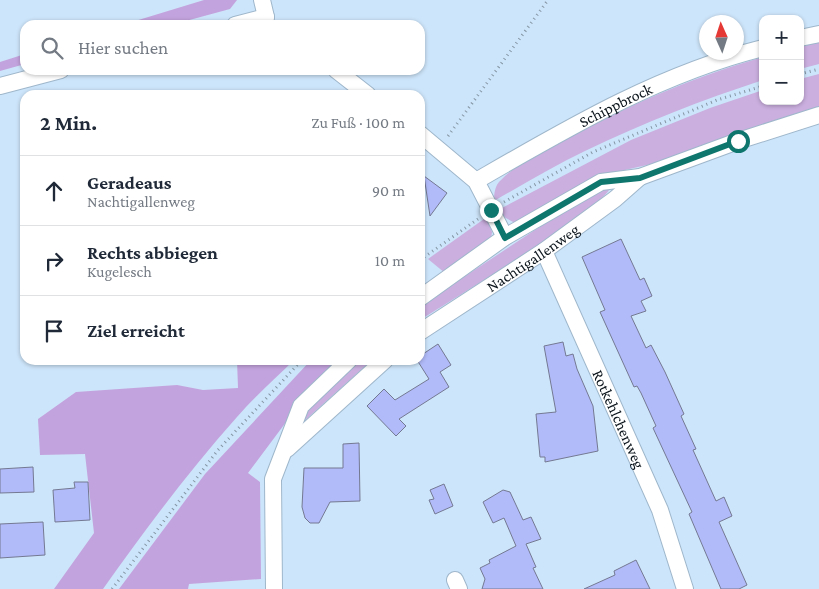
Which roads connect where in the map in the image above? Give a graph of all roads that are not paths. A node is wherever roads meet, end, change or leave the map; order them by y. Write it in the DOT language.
graph roads {
  1 [pos="262,0"];
  2 [pos="271,20"];
  3 [pos="819,34"];
  4 [pos="804,37"];
  5 [pos="759,49"];
  6 [pos="42,75"];
  7 [pos="342,75"];
  8 [pos="0,86"];
  9 [pos="362,90"];
  10 [pos="819,115"];
  11 [pos="425,138"];
  12 [pos="640,178"];
  13 [pos="476,181"];
  14 [pos="505,238"];
  15 [pos="544,251"];
  16 [pos="425,294"];
  17 [pos="425,329"];
  18 [pos="344,365"];
  19 [pos="380,365"];
  20 [pos="285,451"];
  21 [pos="274,589"];
  22 [pos="685,589"];
  1 -- 2 [label="street"];
  3 -- 4 [label="street"];
  5 -- 13 [label="street, Schippbrock"];
  6 -- 8 [label="street"];
  7 -- 9 [label="street"];
  10 -- 12 [label="street, Nachtigallenweg"];
  11 -- 13 [label="street"];
  12 -- 14 [label="street, Nachtigallenweg"];
  12 -- 15 [label="street, Nachtigallenweg"];
  13 -- 14 [label="street"];
  14 -- 16 [label="street, Nachtigallenweg"];
  15 -- 17 [label="street, Nachtigallenweg"];
  15 -- 22 [label="street, Rotkehlchenweg"];
  18 -- 20 [label="street"];
  19 -- 20 [label="street"];
  20 -- 21 [label="street"];
}
